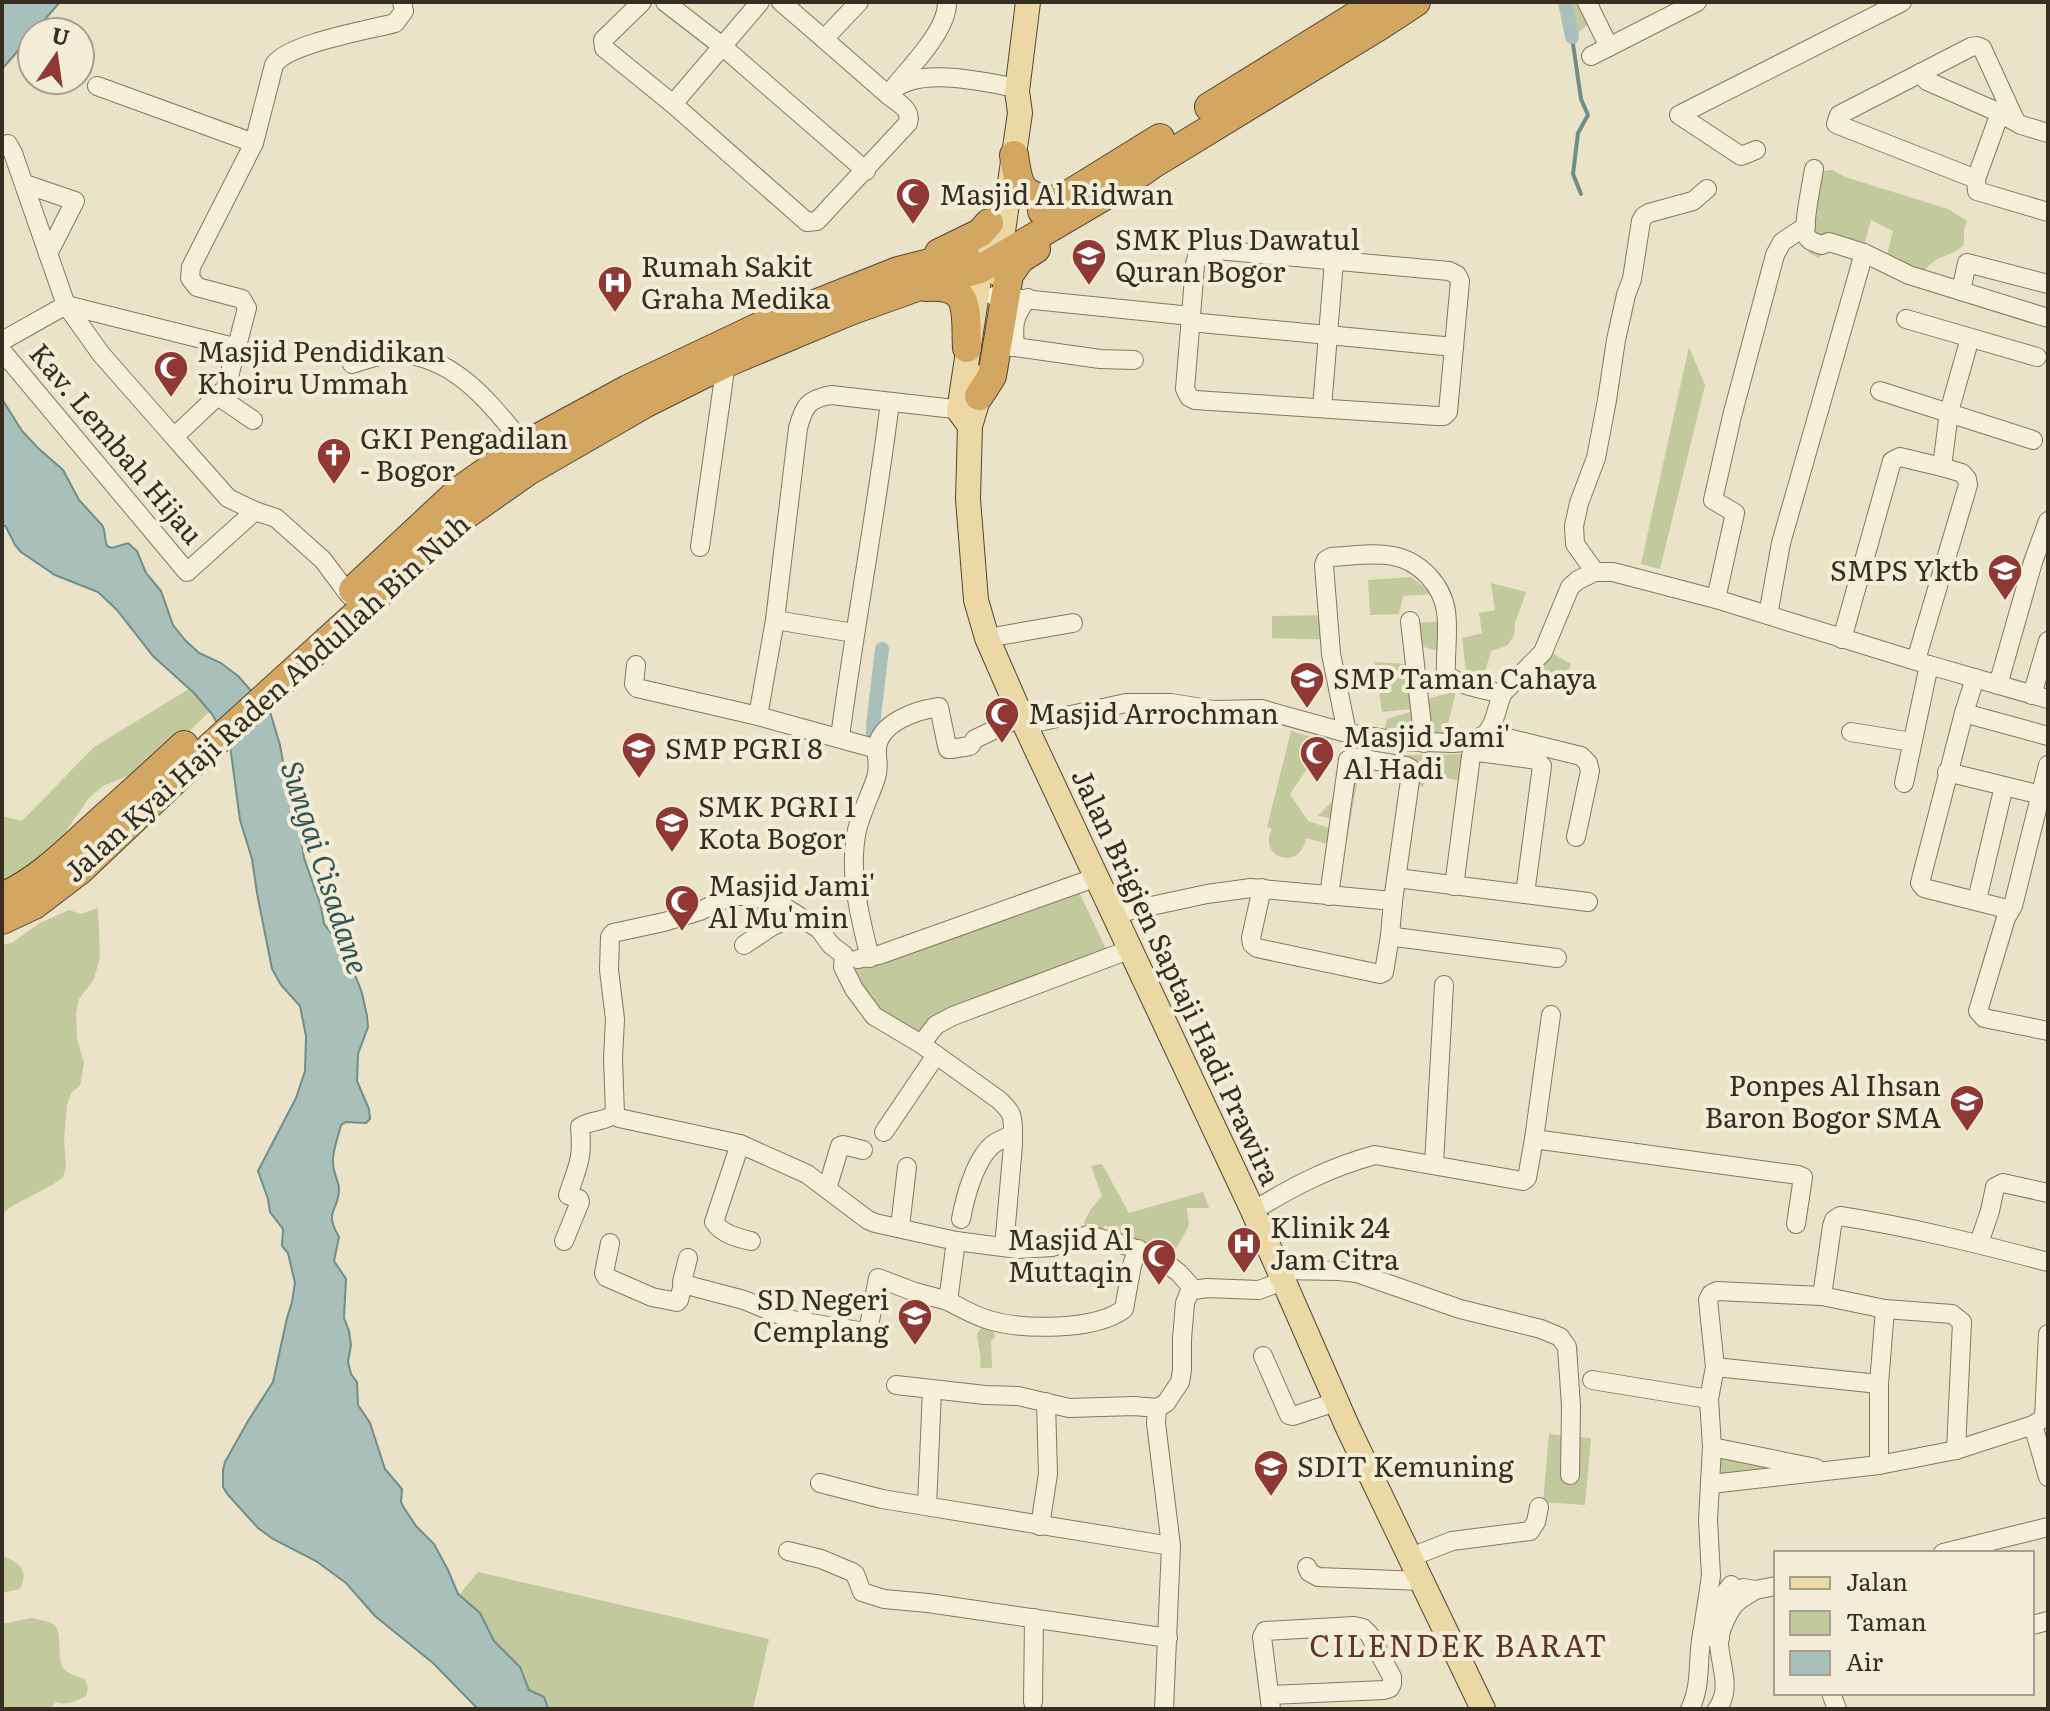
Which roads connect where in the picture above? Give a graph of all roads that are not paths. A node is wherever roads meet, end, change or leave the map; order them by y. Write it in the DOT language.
graph roads {
  1 [pos="402,2"];
  2 [pos="642,2"];
  3 [pos="665,2"];
  4 [pos="760,2"];
  5 [pos="781,2"];
  6 [pos="859,2"];
  7 [pos="947,2"];
  8 [pos="1028,2"];
  9 [pos="1378,2"];
  10 [pos="1416,2"];
  11 [pos="1587,2"];
  12 [pos="1697,2"];
  13 [pos="1902,2"];
  14 [pos="1344,11"];
  15 [pos="824,39"];
  16 [pos="722,46"];
  17 [pos="1609,47"];
  18 [pos="1591,56"];
  19 [pos="1920,73"];
  20 [pos="97,86"];
  21 [pos="1017,89"];
  22 [pos="892,91"];
  23 [pos="673,104"];
  24 [pos="2008,118"];
  25 [pos="2048,133"];
  26 [pos="254,143"];
  27 [pos="2,146"];
  28 [pos="1756,150"];
  29 [pos="1014,155"];
  30 [pos="1814,169"];
  31 [pos="866,171"];
  32 [pos="1976,179"];
  33 [pos="25,184"];
  34 [pos="1123,185"];
  35 [pos="1707,189"];
  36 [pos="1057,201"];
  37 [pos="2048,212"];
  38 [pos="1806,226"];
  39 [pos="991,247"];
  40 [pos="1864,253"];
  41 [pos="48,254"];
  42 [pos="1334,261"];
  43 [pos="908,279"];
  44 [pos="2048,284"];
  45 [pos="1961,291"];
  46 [pos="1009,297"];
  47 [pos="66,305"];
  48 [pos="2048,318"];
  49 [pos="1191,319"];
  50 [pos="1906,319"];
  51 [pos="766,335"];
  52 [pos="1327,335"];
  53 [pos="1970,338"];
  54 [pos="2,341"];
  55 [pos="1006,347"];
  56 [pos="1454,347"];
  57 [pos="238,348"];
  58 [pos="967,348"];
  59 [pos="2,351"];
  60 [pos="2037,357"];
  61 [pos="1134,360"];
  62 [pos="726,363"];
  63 [pos="352,364"];
  64 [pos="1880,391"];
  65 [pos="218,396"];
  66 [pos="890,402"];
  67 [pos="1322,408"];
  68 [pos="971,411"];
  69 [pos="1949,412"];
  70 [pos="253,420"];
  71 [pos="174,437"];
  72 [pos="2033,440"];
  73 [pos="525,446"];
  74 [pos="1942,467"];
  75 [pos="255,511"];
  76 [pos="2048,521"];
  77 [pos="700,547"];
  78 [pos="1595,572"];
  79 [pos="1716,599"];
  80 [pos="351,606"];
  81 [pos="1768,615"];
  82 [pos="775,620"];
  83 [pos="1410,621"];
  84 [pos="1073,623"];
  85 [pos="854,633"];
  86 [pos="987,638"];
  87 [pos="1842,639"];
  88 [pos="2048,641"];
  89 [pos="1922,663"];
  90 [pos="636,665"];
  91 [pos="1975,678"];
  92 [pos="1998,685"];
  93 [pos="1502,694"];
  94 [pos="2040,697"];
  95 [pos="1964,713"];
  96 [pos="758,716"];
  97 [pos="1023,721"];
  98 [pos="1851,732"];
  99 [pos="1347,733"];
  100 [pos="1487,733"];
  101 [pos="2048,736"];
  102 [pos="840,737"];
  103 [pos="1912,742"];
  104 [pos="1424,743"];
  105 [pos="874,748"];
  106 [pos="2048,765"];
  107 [pos="1947,772"];
  108 [pos="1904,783"];
  109 [pos="2004,786"];
  110 [pos="2033,793"];
  111 [pos="1576,837"];
  112 [pos="71,863"];
  113 [pos="1097,877"];
  114 [pos="1397,878"];
  115 [pos="1454,886"];
  116 [pos="1262,888"];
  117 [pos="1525,894"];
  118 [pos="1329,896"];
  119 [pos="2,897"];
  120 [pos="1977,900"];
  121 [pos="1393,901"];
  122 [pos="1588,902"];
  123 [pos="2003,908"];
  124 [pos="1114,914"];
  125 [pos="796,915"];
  126 [pos="2,920"];
  127 [pos="1390,936"];
  128 [pos="744,945"];
  129 [pos="1131,949"];
  130 [pos="844,955"];
  131 [pos="870,958"];
  132 [pos="1557,958"];
  133 [pos="1444,985"];
  134 [pos="1551,1015"];
  135 [pos="2048,1031"];
  136 [pos="928,1049"];
  137 [pos="615,1114"];
  138 [pos="884,1132"];
  139 [pos="1013,1134"];
  140 [pos="1534,1139"];
  141 [pos="740,1144"];
  142 [pos="863,1150"];
  143 [pos="1434,1164"];
  144 [pos="907,1167"];
  145 [pos="827,1189"];
  146 [pos="2048,1193"];
  147 [pos="1253,1211"];
  148 [pos="961,1219"];
  149 [pos="1796,1224"];
  150 [pos="900,1227"];
  151 [pos="564,1241"];
  152 [pos="751,1241"];
  153 [pos="956,1241"];
  154 [pos="610,1243"];
  155 [pos="1979,1243"];
  156 [pos="1004,1247"];
  157 [pos="1138,1249"];
  158 [pos="688,1258"];
  159 [pos="2048,1262"];
  160 [pos="1280,1275"];
  161 [pos="683,1284"];
  162 [pos="1194,1290"];
  163 [pos="1822,1296"];
  164 [pos="948,1301"];
  165 [pos="1885,1309"];
  166 [pos="2048,1334"];
  167 [pos="2048,1343"];
  168 [pos="1263,1356"];
  169 [pos="1715,1367"];
  170 [pos="1592,1380"];
  171 [pos="1879,1384"];
  172 [pos="896,1385"];
  173 [pos="932,1390"];
  174 [pos="1709,1399"];
  175 [pos="1046,1402"];
  176 [pos="1336,1402"];
  177 [pos="1157,1408"];
  178 [pos="2041,1419"];
  179 [pos="1712,1447"];
  180 [pos="1956,1450"];
  181 [pos="1879,1465"];
  182 [pos="1832,1471"];
  183 [pos="1570,1475"];
  184 [pos="2048,1477"];
  185 [pos="820,1483"];
  186 [pos="1711,1484"];
  187 [pos="927,1506"];
  188 [pos="1539,1507"];
  189 [pos="1040,1526"];
  190 [pos="2048,1527"];
  191 [pos="1171,1546"];
  192 [pos="788,1551"];
  193 [pos="1951,1551"];
  194 [pos="1411,1557"];
  195 [pos="1307,1567"];
  196 [pos="1711,1576"];
  197 [pos="1422,1581"];
  198 [pos="1731,1585"];
  199 [pos="1774,1586"];
  200 [pos="1755,1590"];
  201 [pos="1034,1618"];
  202 [pos="1711,1636"];
  203 [pos="1168,1638"];
  204 [pos="1033,1702"];
  205 [pos="1270,1702"];
  206 [pos="1693,1703"];
  207 [pos="1720,1706"];
  208 [pos="1164,1709"];
  209 [pos="1483,1709"];
  1 -- 26 [label="street"];
  2 -- 23 [label="street"];
  3 -- 16 [label="street"];
  4 -- 16 [label="street"];
  5 -- 15 [label="street"];
  6 -- 15 [label="street"];
  7 -- 22 [label="street"];
  8 -- 21 [label="main road"];
  9 -- 14 [label="highway, Jalan Kyai Haji Raden Abdullah Bin Nuh"];
  10 -- 34 [label="highway, Jalan Kyai Haji Raden Abdullah Bin Nuh"];
  11 -- 17 [label="street"];
  12 -- 17 [label="street"];
  13 -- 28 [label="street"];
  14 -- 36 [label="highway, Jalan Kyai Haji Raden Abdullah Bin Nuh"];
  15 -- 22 [label="street"];
  16 -- 23 [label="street"];
  16 -- 31 [label="street"];
  17 -- 18 [label="street"];
  19 -- 24 [label="street"];
  19 -- 24 [label="street"];
  19 -- 32 [label="street"];
  20 -- 26 [label="street"];
  21 -- 22 [label="street"];
  21 -- 29 [label="main road"];
  21 -- 39 [label="main road"];
  22 -- 31 [label="street"];
  23 -- 31 [label="street"];
  24 -- 25 [label="street"];
  24 -- 32 [label="street"];
  26 -- 57 [label="street, Kav. Lembah Hijau"];
  27 -- 33 [label="street, Kav. Lembah Hijau"];
  29 -- 36 [label="highway"];
  29 -- 39 [label="main road"];
  30 -- 38 [label="street"];
  32 -- 37 [label="street"];
  33 -- 41 [label="street, Kav. Lembah Hijau"];
  33 -- 41 [label="street"];
  34 -- 39 [label="highway, Jalan Kyai Haji Raden Abdullah Bin Nuh"];
  34 -- 46 [label="highway"];
  35 -- 78 [label="street"];
  36 -- 39 [label="highway, Jalan Kyai Haji Raden Abdullah Bin Nuh"];
  38 -- 40 [label="street"];
  38 -- 79 [label="street"];
  39 -- 43 [label="highway, Jalan Kyai Haji Raden Abdullah Bin Nuh"];
  39 -- 43 [label="highway"];
  39 -- 46 [label="main road"];
  39 -- 58 [label="main road"];
  40 -- 45 [label="street"];
  40 -- 81 [label="street"];
  41 -- 47 [label="street, Kav. Lembah Hijau"];
  42 -- 49 [label="street"];
  42 -- 52 [label="street"];
  42 -- 56 [label="street"];
  43 -- 51 [label="highway, Jalan Kyai Haji Raden Abdullah Bin Nuh"];
  43 -- 58 [label="highway"];
  44 -- 45 [label="street"];
  45 -- 48 [label="street"];
  46 -- 49 [label="street"];
  46 -- 55 [label="highway"];
  46 -- 68 [label="main road"];
  47 -- 54 [label="street, Kav. Lembah Hijau"];
  47 -- 57 [label="street, Kav. Lembah Hijau"];
  47 -- 71 [label="street, Kav. Lembah Hijau"];
  49 -- 52 [label="street"];
  49 -- 67 [label="street"];
  50 -- 53 [label="street"];
  51 -- 62 [label="highway, Jalan Kyai Haji Raden Abdullah Bin Nuh"];
  51 -- 73 [label="highway, Jalan Kyai Haji Raden Abdullah Bin Nuh"];
  52 -- 56 [label="street"];
  52 -- 67 [label="street"];
  53 -- 60 [label="street"];
  53 -- 69 [label="street"];
  55 -- 61 [label="street"];
  55 -- 68 [label="highway"];
  56 -- 67 [label="street"];
  57 -- 65 [label="street, Kav. Lembah Hijau"];
  58 -- 68 [label="main road"];
  59 -- 75 [label="street, Kav. Lembah Hijau"];
  62 -- 77 [label="street"];
  62 -- 80 [label="highway, Jalan Kyai Haji Raden Abdullah Bin Nuh"];
  63 -- 73 [label="street"];
  64 -- 69 [label="street"];
  65 -- 70 [label="street"];
  65 -- 71 [label="street, Kav. Lembah Hijau"];
  66 -- 68 [label="street"];
  66 -- 82 [label="street"];
  66 -- 85 [label="street"];
  68 -- 86 [label="main road, Jalan Brigjen Saptaji Hadi Prawira"];
  69 -- 72 [label="street"];
  69 -- 74 [label="street"];
  71 -- 75 [label="street, Kav. Lembah Hijau"];
  73 -- 80 [label="highway, Jalan Kyai Haji Raden Abdullah Bin Nuh"];
  74 -- 87 [label="street"];
  74 -- 89 [label="street"];
  75 -- 80 [label="street, Kav. Lembah Hijau"];
  76 -- 92 [label="street"];
  78 -- 79 [label="street"];
  78 -- 93 [label="street"];
  79 -- 81 [label="street"];
  80 -- 112 [label="highway, Jalan Kyai Haji Raden Abdullah Bin Nuh"];
  81 -- 87 [label="street"];
  82 -- 85 [label="street"];
  82 -- 96 [label="street"];
  83 -- 104 [label="street"];
  84 -- 86 [label="street"];
  85 -- 102 [label="street"];
  86 -- 97 [label="main road, Jalan Brigjen Saptaji Hadi Prawira"];
  87 -- 89 [label="street"];
  88 -- 94 [label="street"];
  89 -- 91 [label="street"];
  89 -- 103 [label="street"];
  90 -- 96 [label="street"];
  91 -- 92 [label="street"];
  91 -- 95 [label="street"];
  92 -- 94 [label="street"];
  93 -- 99 [label="street"];
  93 -- 100 [label="street"];
  95 -- 101 [label="street"];
  95 -- 107 [label="street"];
  96 -- 102 [label="street"];
  97 -- 99 [label="street"];
  97 -- 105 [label="street"];
  97 -- 113 [label="main road, Jalan Brigjen Saptaji Hadi Prawira"];
  98 -- 103 [label="street"];
  99 -- 104 [label="street"];
  100 -- 104 [label="street"];
  100 -- 111 [label="street"];
  102 -- 105 [label="street"];
  103 -- 108 [label="street"];
  105 -- 131 [label="street"];
  106 -- 135 [label="street"];
  107 -- 109 [label="street"];
  107 -- 120 [label="street"];
  109 -- 110 [label="street"];
  109 -- 120 [label="street"];
  112 -- 119 [label="highway, Jalan Kyai Haji Raden Abdullah Bin Nuh"];
  112 -- 126 [label="highway, Jalan Kyai Haji Raden Abdullah Bin Nuh"];
  113 -- 124 [label="main road, Jalan Brigjen Saptaji Hadi Prawira"];
  113 -- 131 [label="street"];
  114 -- 115 [label="street"];
  114 -- 118 [label="street"];
  114 -- 121 [label="street"];
  115 -- 117 [label="street"];
  115 -- 117 [label="street"];
  116 -- 118 [label="street"];
  116 -- 124 [label="street"];
  116 -- 127 [label="street"];
  117 -- 122 [label="street"];
  118 -- 121 [label="street"];
  120 -- 123 [label="street"];
  121 -- 127 [label="street"];
  124 -- 129 [label="main road, Jalan Brigjen Saptaji Hadi Prawira"];
  125 -- 128 [label="street"];
  125 -- 130 [label="street"];
  125 -- 137 [label="street"];
  127 -- 132 [label="street"];
  129 -- 136 [label="street"];
  129 -- 147 [label="main road, Jalan Brigjen Saptaji Hadi Prawira"];
  130 -- 131 [label="street"];
  130 -- 136 [label="street"];
  133 -- 143 [label="street"];
  134 -- 140 [label="street"];
  136 -- 138 [label="street"];
  136 -- 139 [label="street"];
  137 -- 141 [label="street"];
  137 -- 151 [label="street"];
  139 -- 148 [label="street"];
  139 -- 156 [label="street"];
  140 -- 143 [label="street"];
  140 -- 149 [label="street"];
  141 -- 145 [label="street"];
  141 -- 152 [label="street"];
  142 -- 145 [label="street"];
  143 -- 147 [label="street"];
  144 -- 150 [label="street"];
  145 -- 150 [label="street"];
  146 -- 155 [label="street"];
  147 -- 160 [label="main road, Jalan Brigjen Saptaji Hadi Prawira"];
  150 -- 153 [label="street"];
  153 -- 156 [label="street"];
  153 -- 164 [label="street"];
  154 -- 161 [label="street"];
  155 -- 159 [label="street"];
  155 -- 163 [label="street"];
  156 -- 157 [label="street"];
  157 -- 162 [label="street"];
  157 -- 164 [label="street"];
  158 -- 161 [label="street"];
  160 -- 162 [label="street"];
  160 -- 176 [label="main road, Jalan Brigjen Saptaji Hadi Prawira"];
  160 -- 183 [label="street"];
  161 -- 164 [label="street"];
  162 -- 177 [label="street"];
  163 -- 165 [label="street"];
  163 -- 169 [label="street"];
  165 -- 171 [label="street"];
  165 -- 180 [label="street"];
  166 -- 167 [label="street"];
  167 -- 178 [label="street"];
  168 -- 176 [label="street"];
  169 -- 171 [label="street"];
  169 -- 174 [label="street"];
  170 -- 174 [label="street"];
  171 -- 181 [label="street"];
  172 -- 173 [label="street"];
  173 -- 175 [label="street"];
  173 -- 187 [label="street"];
  174 -- 179 [label="street"];
  175 -- 177 [label="street"];
  175 -- 189 [label="street"];
  176 -- 194 [label="main road, Jalan Brigjen Saptaji Hadi Prawira"];
  177 -- 191 [label="street"];
  178 -- 180 [label="street"];
  178 -- 184 [label="street"];
  179 -- 182 [label="street"];
  179 -- 186 [label="street"];
  180 -- 181 [label="street"];
  181 -- 182 [label="street"];
  182 -- 186 [label="street"];
  185 -- 187 [label="street"];
  186 -- 196 [label="street"];
  187 -- 189 [label="street"];
  188 -- 194 [label="street"];
  189 -- 191 [label="street"];
  190 -- 193 [label="street"];
  191 -- 203 [label="street"];
  192 -- 201 [label="street"];
  194 -- 197 [label="main road, Jalan Brigjen Saptaji Hadi Prawira"];
  195 -- 197 [label="street"];
  196 -- 198 [label="street"];
  196 -- 202 [label="street"];
  197 -- 209 [label="main road, Jalan Brigjen Saptaji Hadi Prawira"];
  198 -- 200 [label="street"];
  198 -- 202 [label="street"];
  199 -- 200 [label="street"];
  200 -- 202 [label="street"];
  201 -- 203 [label="street"];
  201 -- 204 [label="street"];
  202 -- 206 [label="street"];
  202 -- 207 [label="street"];
  203 -- 208 [label="street"];
  205 -- 205 [label="street"];
  206 -- 207 [label="street"];
}
